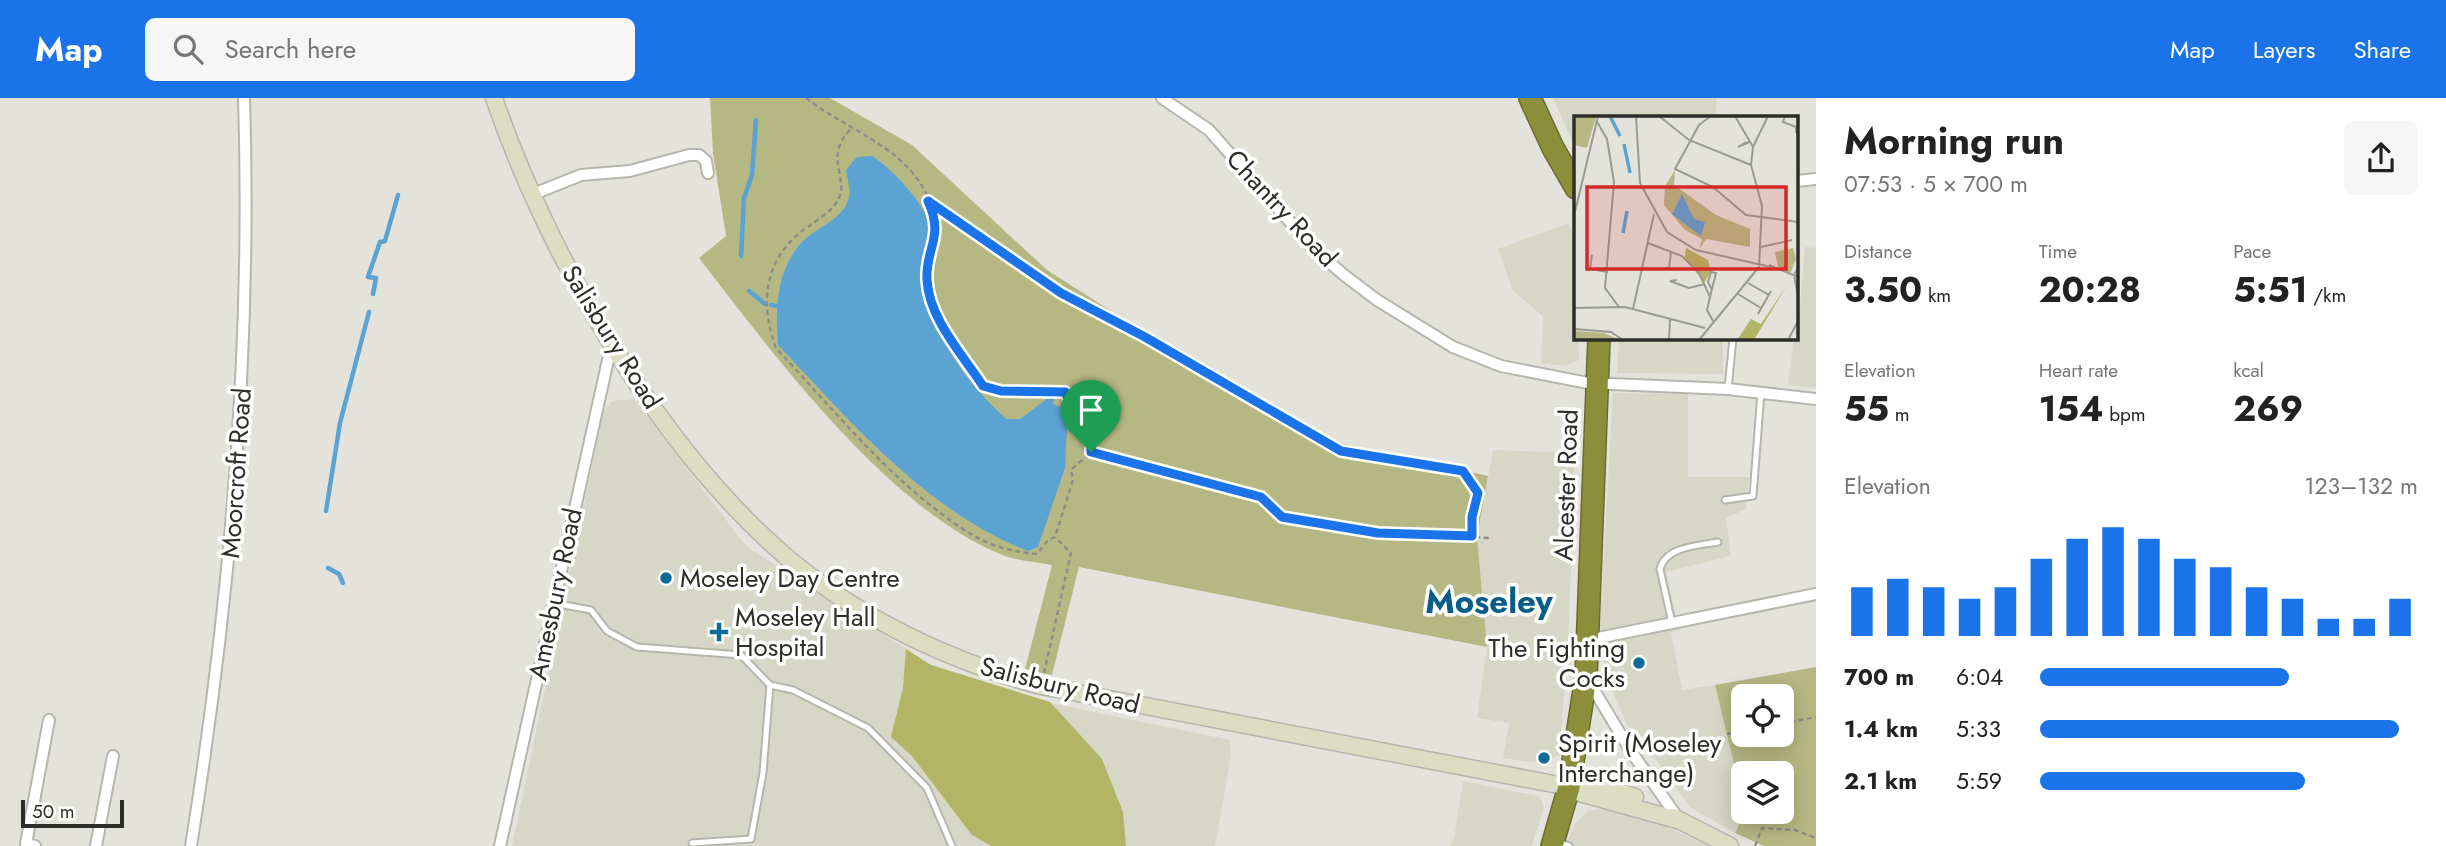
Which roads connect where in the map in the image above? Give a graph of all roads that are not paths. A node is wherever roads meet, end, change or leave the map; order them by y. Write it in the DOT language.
graph roads {
  1 [pos="244,98"];
  2 [pos="494,98"];
  3 [pos="1162,98"];
  4 [pos="1530,98"];
  5 [pos="708,173"];
  6 [pos="1816,179"];
  7 [pos="1798,181"];
  8 [pos="1574,185"];
  9 [pos="531,195"];
  10 [pos="1600,340"];
  11 [pos="1733,340"];
  12 [pos="612,342"];
  13 [pos="1598,384"];
  14 [pos="1728,389"];
  15 [pos="1761,392"];
  16 [pos="1816,399"];
  17 [pos="1725,500"];
  18 [pos="1718,542"];
  19 [pos="1816,594"];
  20 [pos="554,603"];
  21 [pos="1672,623"];
  22 [pos="1588,640"];
  23 [pos="1586,677"];
  24 [pos="769,685"];
  25 [pos="49,720"];
  26 [pos="113,756"];
  27 [pos="1578,787"];
  28 [pos="1681,821"];
  29 [pos="692,843"];
  30 [pos="1561,844"];
  31 [pos="35,846"];
  32 [pos="96,846"];
  33 [pos="191,846"];
  34 [pos="500,846"];
  35 [pos="953,846"];
  36 [pos="1730,846"];
  1 -- 33 [label="street, Moorcroft Road"];
  2 -- 9 [label="main road, Salisbury Road"];
  3 -- 13 [label="street, Chantry Road"];
  4 -- 8 [label="highway"];
  5 -- 9 [label="street"];
  6 -- 7 [label="street"];
  9 -- 12 [label="main road, Salisbury Road"];
  10 -- 13 [label="highway, Alcester Road"];
  11 -- 14 [label="lane"];
  12 -- 20 [label="street, Amesbury Road"];
  12 -- 27 [label="main road, Salisbury Road"];
  13 -- 14 [label="street, Chantry Road"];
  13 -- 22 [label="highway, Alcester Road"];
  14 -- 15 [label="street, Chantry Road"];
  15 -- 16 [label="street, Chantry Road"];
  15 -- 17 [label="lane"];
  18 -- 21 [label="lane"];
  19 -- 21 [label="street"];
  20 -- 24 [label="lane"];
  20 -- 34 [label="street, Amesbury Road"];
  21 -- 22 [label="street"];
  22 -- 23 [label="highway, Alcester Road"];
  23 -- 27 [label="highway, Alcester Road"];
  23 -- 28 [label="street"];
  24 -- 29 [label="lane"];
  24 -- 35 [label="lane"];
  25 -- 31 [label="street"];
  26 -- 32 [label="street"];
  27 -- 28 [label="main road, Salisbury Road"];
  27 -- 30 [label="highway, Alcester Road"];
  28 -- 36 [label="main road, Salisbury Road"];
}
